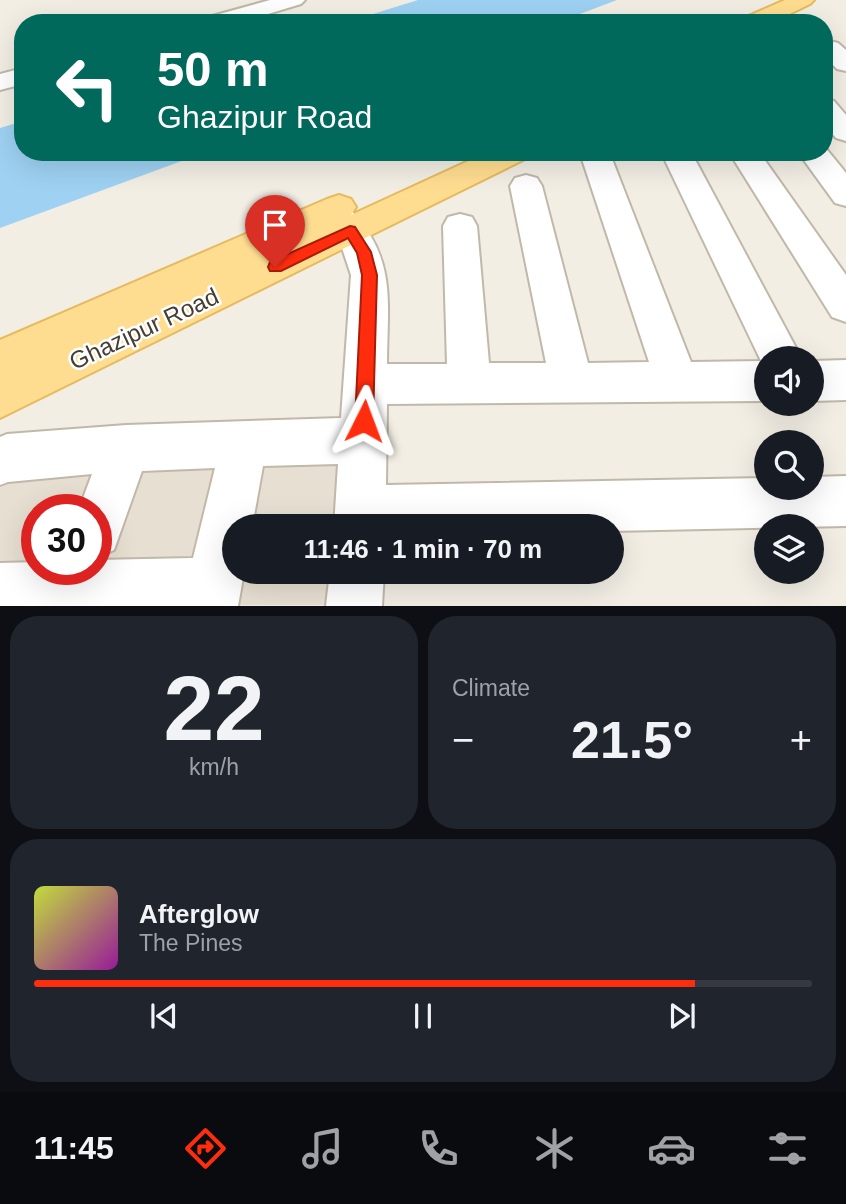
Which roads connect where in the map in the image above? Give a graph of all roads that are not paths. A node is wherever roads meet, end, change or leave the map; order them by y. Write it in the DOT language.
graph roads {
  1 [pos="294,0"];
  2 [pos="811,3"];
  3 [pos="245,14"];
  4 [pos="779,14"];
  5 [pos="796,14"];
  6 [pos="833,117"];
  7 [pos="846,132"];
  8 [pos="447,161"];
  9 [pos="598,161"];
  10 [pos="681,161"];
  11 [pos="750,161"];
  12 [pos="820,161"];
  13 [pos="520,169"];
  14 [pos="846,195"];
  15 [pos="341,221"];
  16 [pos="460,226"];
  17 [pos="846,306"];
  18 [pos="774,346"];
  19 [pos="0,360"];
  20 [pos="846,380"];
  21 [pos="754,381"];
  22 [pos="824,381"];
  23 [pos="677,382"];
  24 [pos="366,384"];
  25 [pos="572,384"];
  26 [pos="469,385"];
  27 [pos="0,397"];
  28 [pos="363,440"];
  29 [pos="244,444"];
  30 [pos="126,448"];
  31 [pos="2,464"];
  32 [pos="110,494"];
  33 [pos="846,501"];
  34 [pos="361,514"];
  35 [pos="496,514"];
  36 [pos="112,582"];
  37 [pos="355,584"];
  38 [pos="33,585"];
  39 [pos="0,590"];
  40 [pos="212,595"];
  41 [pos="354,606"];
  1 -- 3 [label="street"];
  2 -- 4 [label="main road"];
  2 -- 5 [label="main road"];
  6 -- 7 [label="street"];
  8 -- 15 [label="main road, Ghazipur Road"];
  9 -- 23 [label="street"];
  10 -- 18 [label="street"];
  11 -- 17 [label="street"];
  12 -- 14 [label="street"];
  13 -- 15 [label="main road, Ghazipur Road"];
  13 -- 25 [label="street"];
  15 -- 19 [label="main road, Ghazipur Road"];
  15 -- 24 [label="street"];
  15 -- 27 [label="main road, Ghazipur Road"];
  16 -- 26 [label="street"];
  20 -- 22 [label="street"];
  21 -- 23 [label="street"];
  23 -- 25 [label="street"];
  24 -- 26 [label="street"];
  24 -- 28 [label="street"];
  25 -- 26 [label="street"];
  28 -- 29 [label="street"];
  28 -- 34 [label="street"];
  29 -- 30 [label="street"];
  29 -- 40 [label="street"];
  30 -- 31 [label="street"];
  30 -- 32 [label="street"];
  33 -- 35 [label="street"];
  36 -- 40 [label="street"];
  37 -- 41 [label="street"];
  38 -- 39 [label="street"];
}
